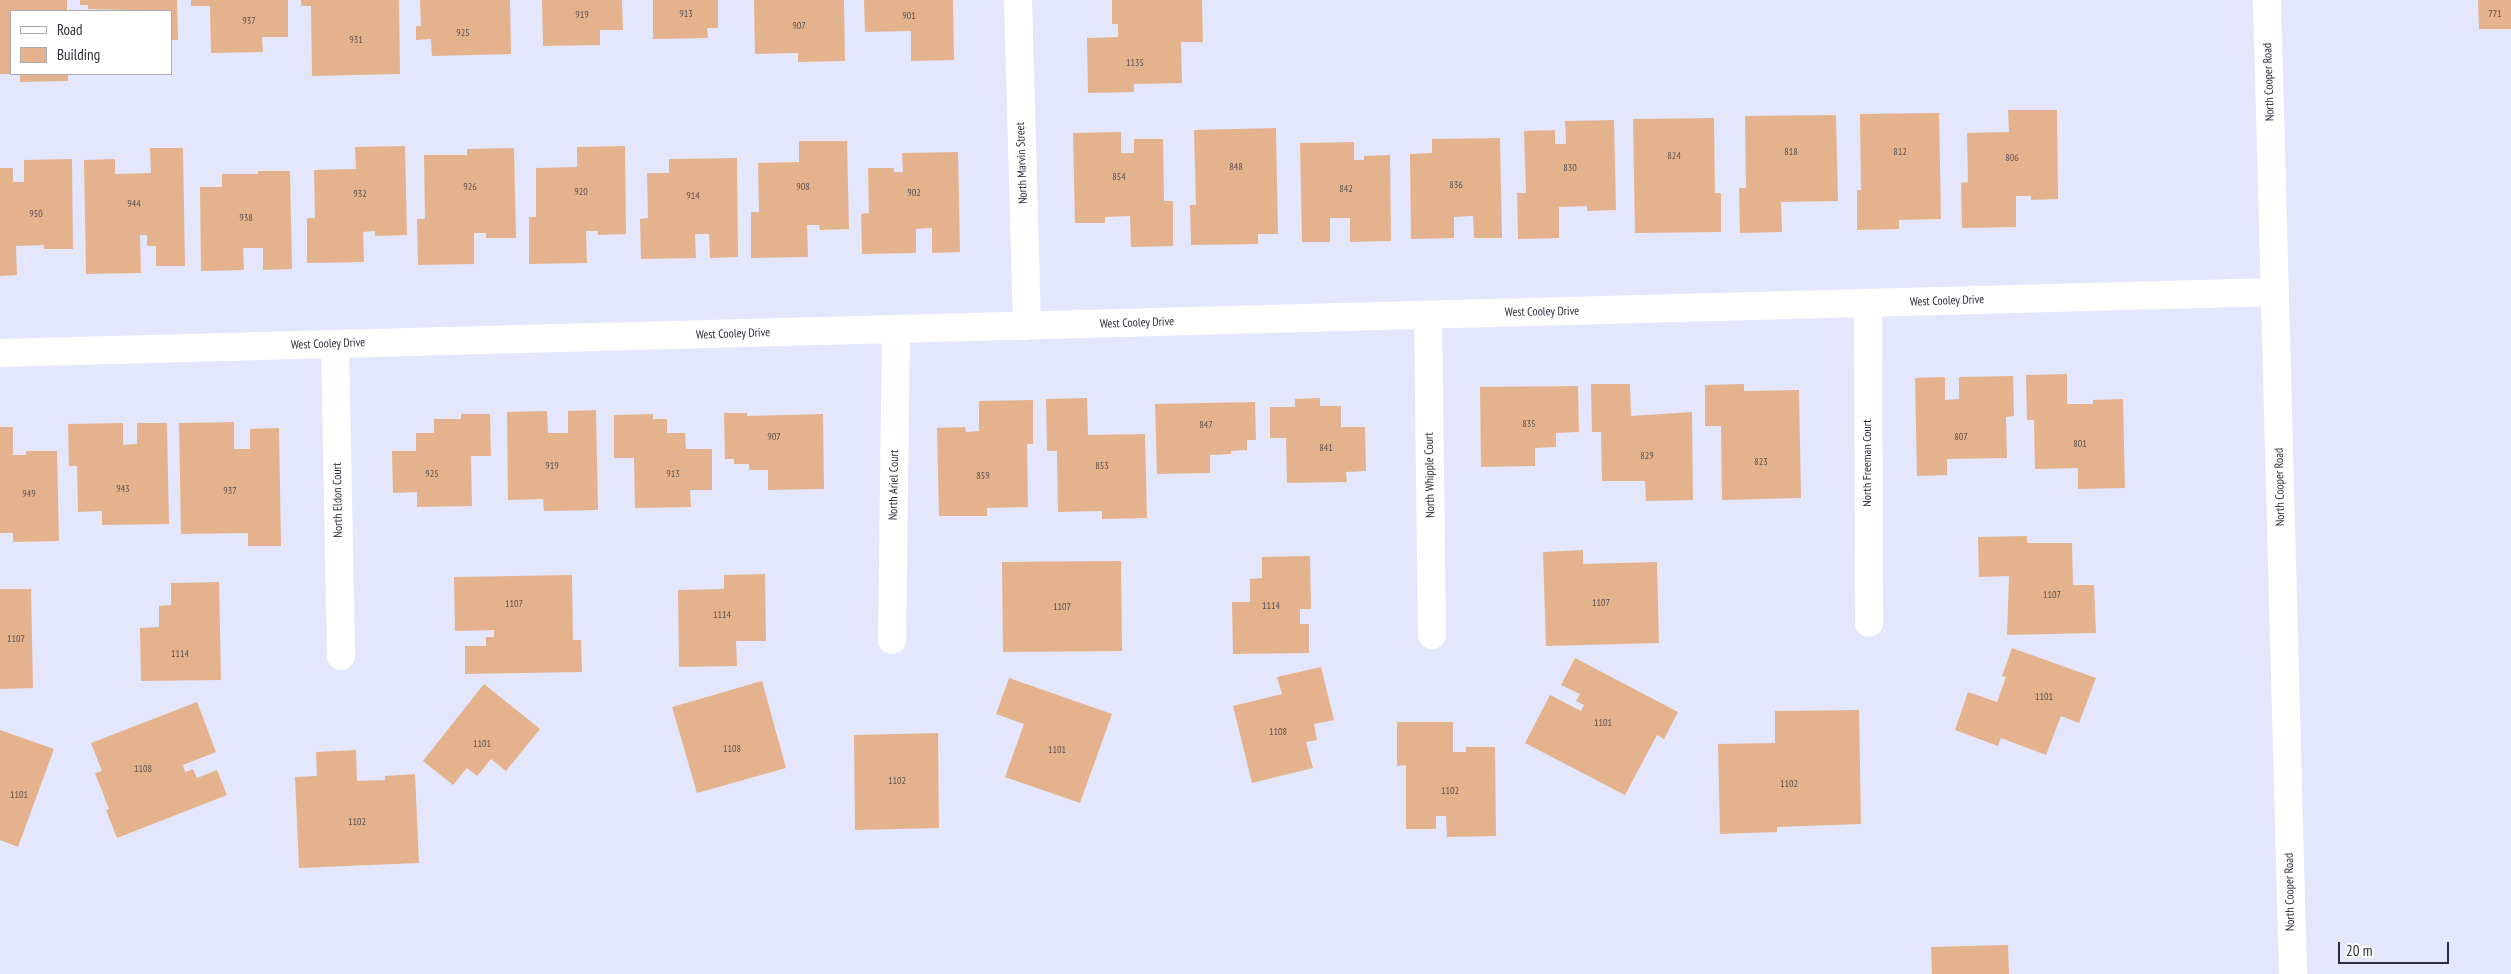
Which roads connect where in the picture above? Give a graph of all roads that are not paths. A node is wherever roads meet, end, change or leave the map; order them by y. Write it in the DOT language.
graph roads {
  1 [pos="1018,0"];
  2 [pos="2267,0"];
  3 [pos="2275,292"];
  4 [pos="1868,303"];
  5 [pos="1428,314"];
  6 [pos="1027,326"];
  7 [pos="896,329"];
  8 [pos="335,344"];
  9 [pos="0,353"];
  10 [pos="1869,623"];
  11 [pos="1432,635"];
  12 [pos="892,640"];
  13 [pos="341,656"];
  14 [pos="2292,974"];
  1 -- 6 [label="street, North Marvin Street"];
  2 -- 3 [label="street, North Cooper Road"];
  3 -- 4 [label="street, West Cooley Drive"];
  3 -- 14 [label="street, North Cooper Road"];
  4 -- 5 [label="street, West Cooley Drive"];
  4 -- 10 [label="street, North Freeman Court"];
  5 -- 6 [label="street, West Cooley Drive"];
  5 -- 11 [label="street, North Whipple Court"];
  6 -- 7 [label="street, West Cooley Drive"];
  7 -- 8 [label="street, West Cooley Drive"];
  7 -- 12 [label="street, North Ariel Court"];
  8 -- 9 [label="street, West Cooley Drive"];
  8 -- 13 [label="street, North Eldon Court"];
}
